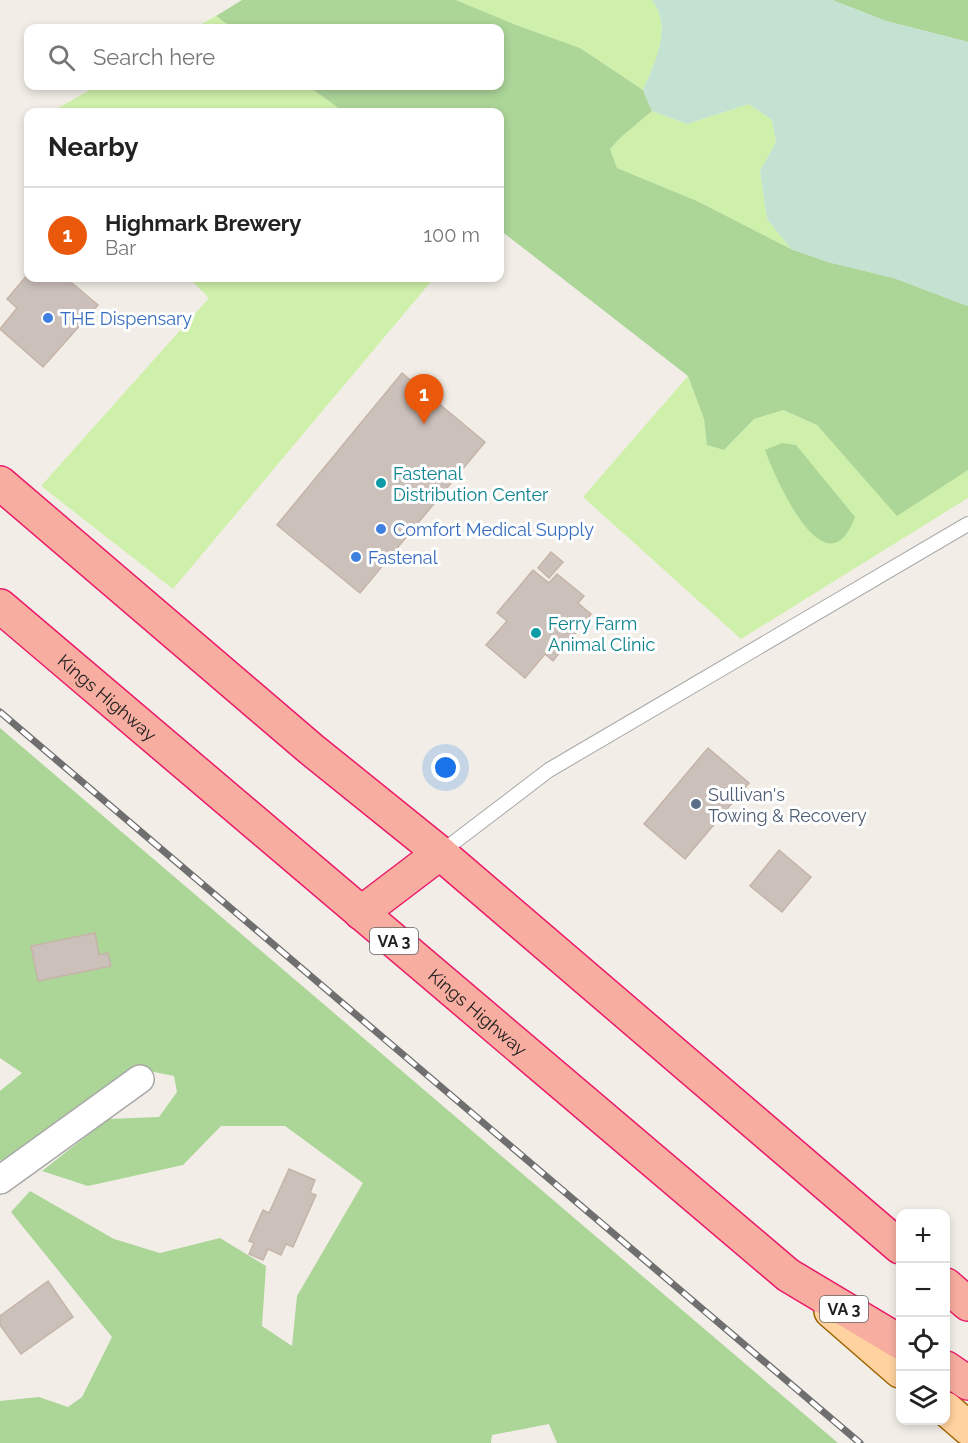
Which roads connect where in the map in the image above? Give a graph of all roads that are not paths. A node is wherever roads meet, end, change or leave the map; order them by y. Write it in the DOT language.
graph roads {
  1 [pos="0,483"];
  2 [pos="968,524"];
  3 [pos="0,606"];
  4 [pos="440,854"];
  5 [pos="361,913"];
  6 [pos="140,1079"];
  7 [pos="0,1180"];
  8 [pos="896,1244"];
  9 [pos="788,1275"];
  10 [pos="950,1289"];
  11 [pos="968,1304"];
  12 [pos="896,1340"];
  13 [pos="896,1368"];
  14 [pos="950,1371"];
  15 [pos="968,1383"];
  16 [pos="950,1413"];
  17 [pos="968,1428"];
  1 -- 4 [label="highway"];
  2 -- 4 [label="lane"];
  3 -- 5 [label="highway, Kings Highway / VA 3"];
  4 -- 5 [label="highway"];
  4 -- 8 [label="highway"];
  5 -- 9 [label="highway, Kings Highway / VA 3"];
  6 -- 7 [label="street"];
  9 -- 12 [label="highway, VA 3"];
  9 -- 13 [label="main road, Kings Highway"];
  10 -- 11 [label="highway"];
  14 -- 15 [label="highway"];
  16 -- 17 [label="main road"];
}
